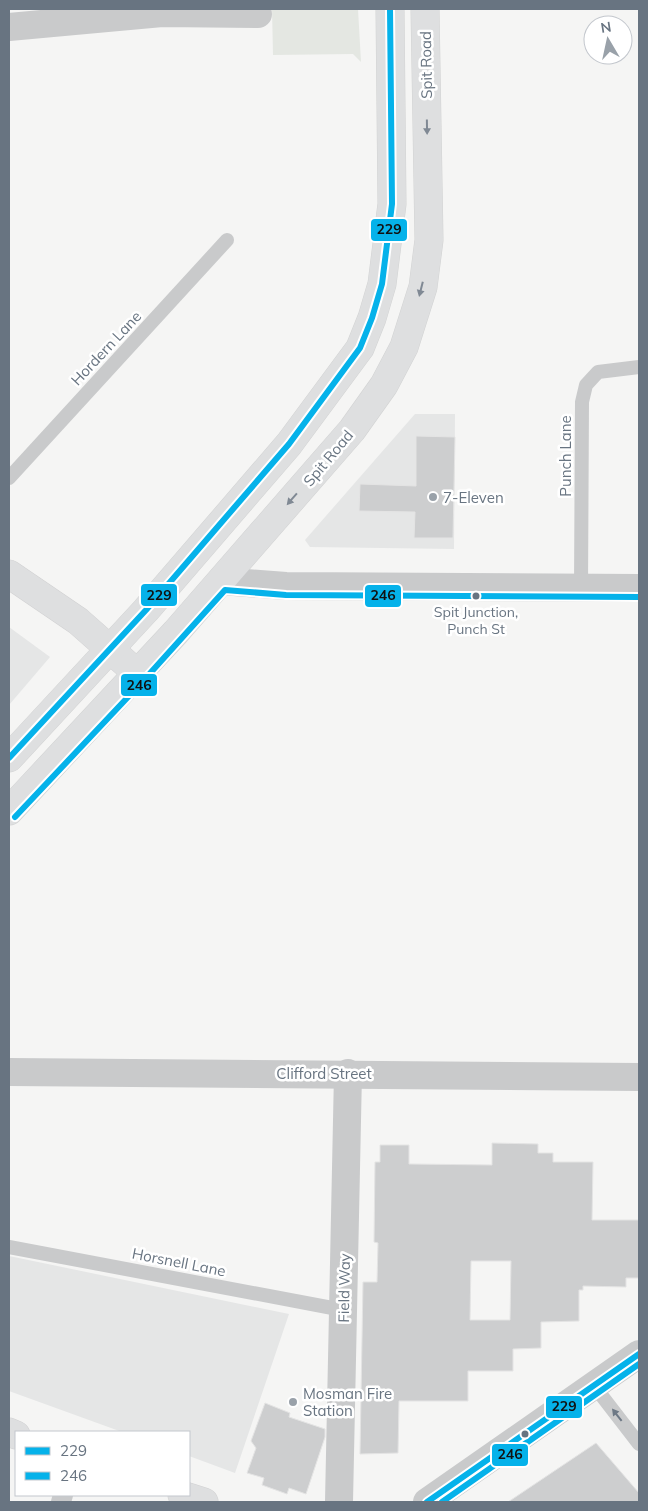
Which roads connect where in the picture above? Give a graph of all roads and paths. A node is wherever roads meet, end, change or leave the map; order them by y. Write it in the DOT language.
graph roads {
  1 [pos="390,9"];
  2 [pos="425,9"];
  3 [pos="258,14"];
  4 [pos="9,27"];
  5 [pos="227,240"];
  6 [pos="639,367"];
  7 [pos="9,478"];
  8 [pos="9,574"];
  9 [pos="221,581"];
  10 [pos="581,588"];
  11 [pos="639,588"];
  12 [pos="109,649"];
  13 [pos="138,674"];
  14 [pos="9,758"];
  15 [pos="9,811"];
  16 [pos="9,1072"];
  17 [pos="348,1074"];
  18 [pos="639,1077"];
  19 [pos="9,1247"];
  20 [pos="343,1310"];
  21 [pos="639,1354"];
  22 [pos="595,1387"];
  23 [pos="639,1444"];
  24 [pos="185,1496"];
  25 [pos="204,1502"];
  26 [pos="339,1502"];
  27 [pos="426,1502"];
  1 -- 12 [label="main road"];
  2 -- 9 [label="main road, Spit Road, one-way"];
  3 -- 4 [label="street"];
  5 -- 7 [label="lane, Hordern Lane"];
  6 -- 10 [label="lane, Punch Lane"];
  8 -- 12 [label="main road"];
  9 -- 10 [label="street"];
  9 -- 13 [label="main road, Spit Road"];
  10 -- 11 [label="street"];
  12 -- 13 [label="main road"];
  12 -- 14 [label="main road"];
  13 -- 15 [label="main road, Spit Road"];
  16 -- 17 [label="street, Clifford Street"];
  17 -- 18 [label="street, Clifford Street"];
  17 -- 20 [label="street, Field Way"];
  19 -- 20 [label="lane, Horsnell Lane"];
  20 -- 26 [label="street, Field Way"];
  21 -- 22 [label="street"];
  23 -- 22 [label="lane, one-way"];
  22 -- 27 [label="street"];
  24 -- 25 [label="main road"];
}
